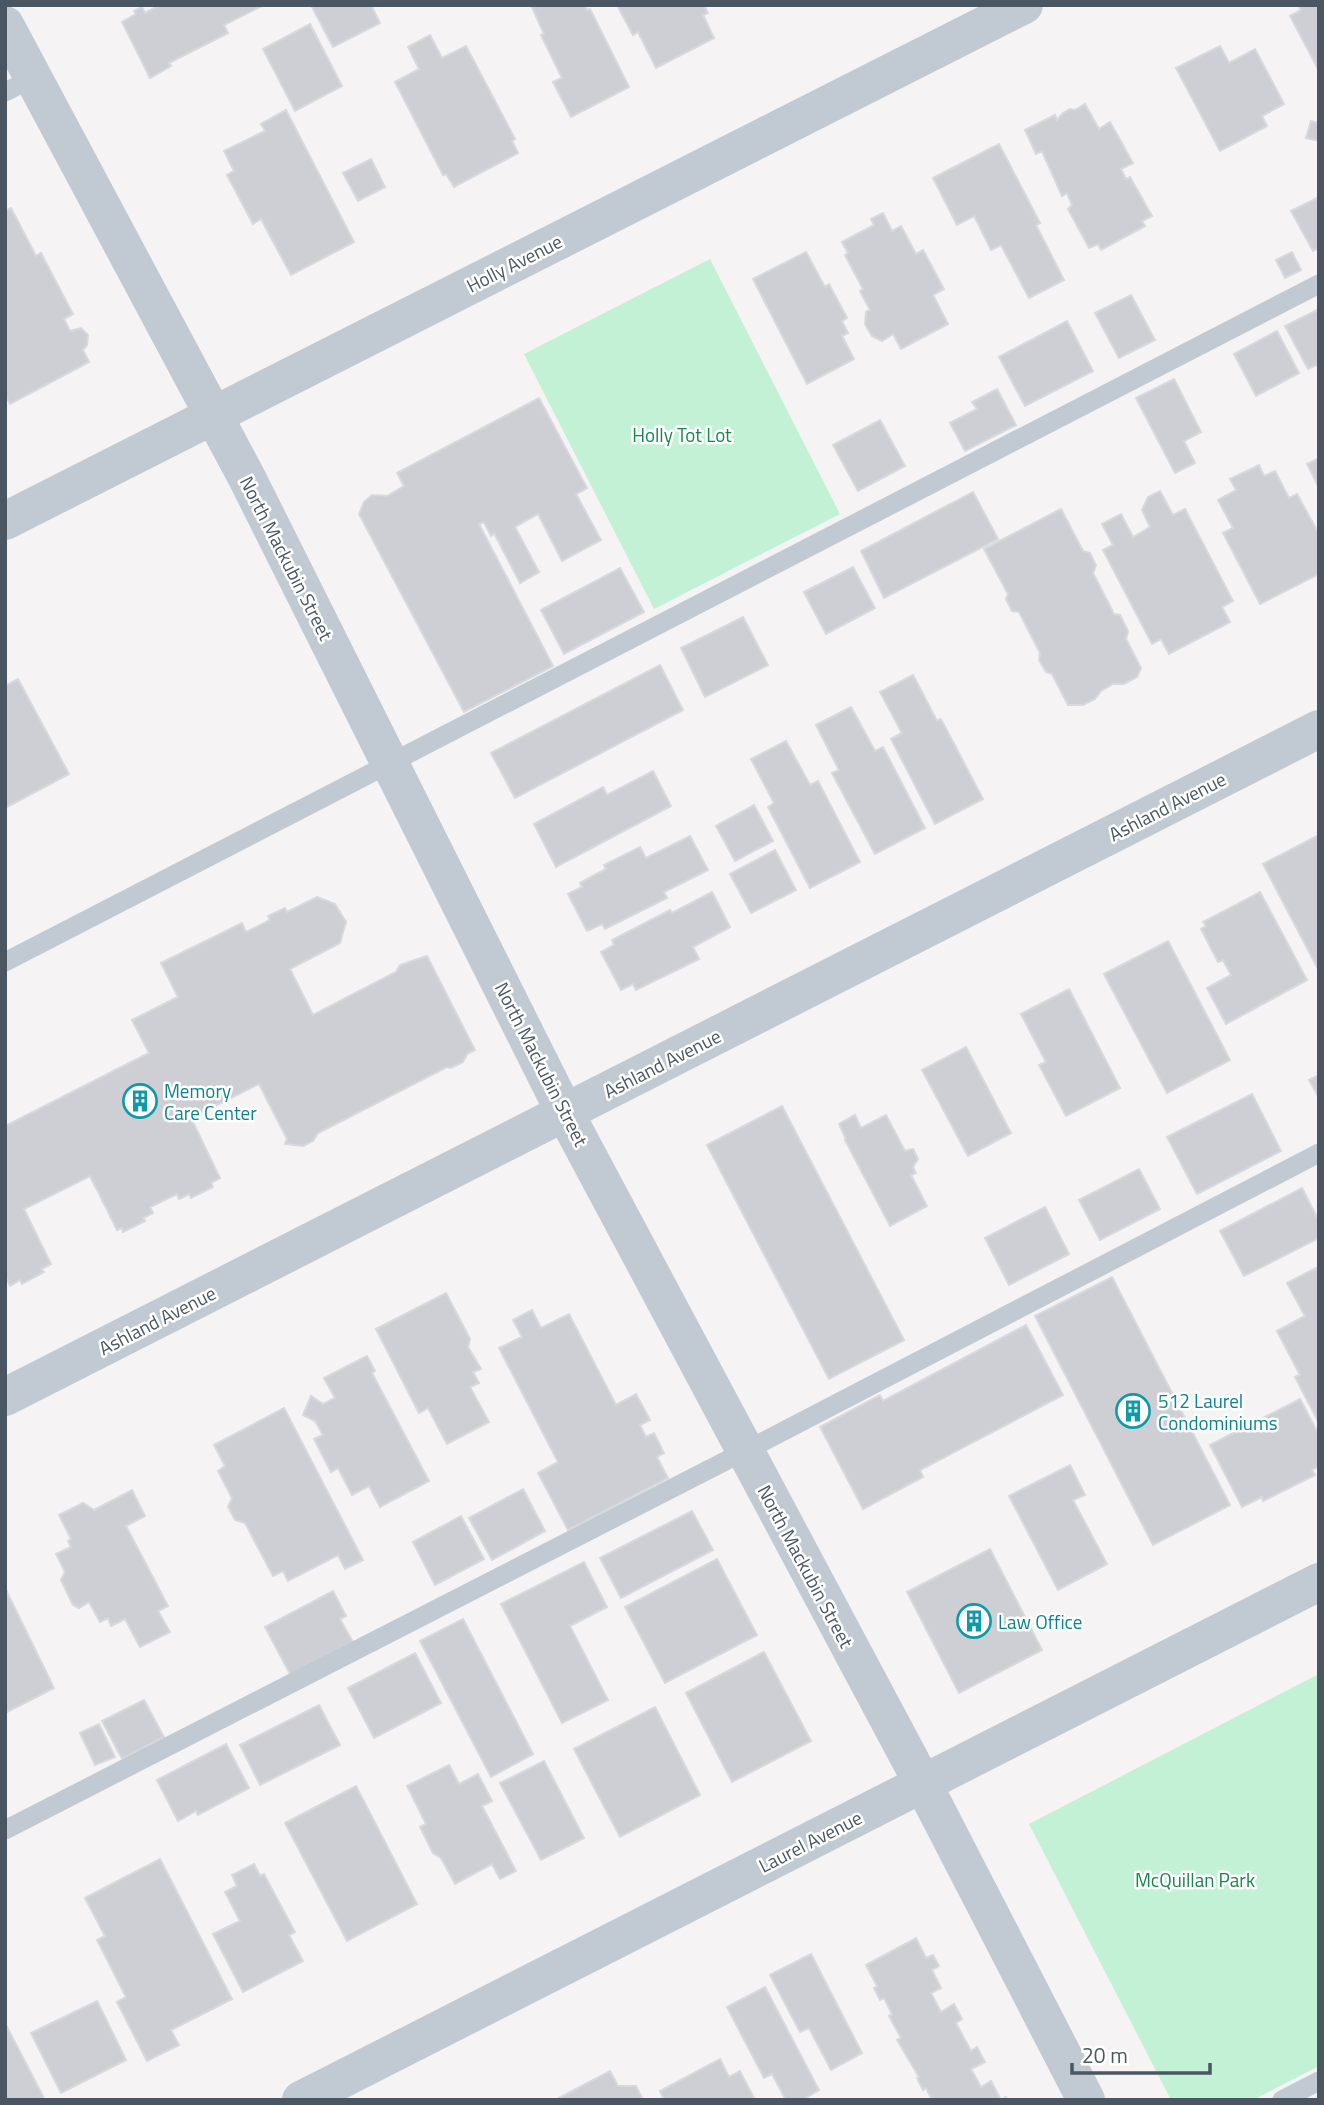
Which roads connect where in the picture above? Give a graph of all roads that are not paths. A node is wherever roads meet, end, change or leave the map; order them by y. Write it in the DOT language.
graph roads {
  1 [pos="1024,5"];
  2 [pos="5,25"];
  3 [pos="19,85"];
  4 [pos="1319,284"];
  5 [pos="214,415"];
  6 [pos="5,521"];
  7 [pos="1319,729"];
  8 [pos="392,763"];
  9 [pos="5,962"];
  10 [pos="565,1113"];
  11 [pos="1319,1153"];
  12 [pos="5,1397"];
  13 [pos="745,1451"];
  14 [pos="1319,1582"];
  15 [pos="923,1784"];
  16 [pos="5,1830"];
  17 [pos="1319,2081"];
  18 [pos="301,2100"];
  19 [pos="1086,2100"];
  20 [pos="1282,2100"];
  1 -- 5 [label="street, Holly Avenue"];
  2 -- 3 [label="street, North Mackubin Street"];
  3 -- 5 [label="street, North Mackubin Street"];
  4 -- 8 [label="lane"];
  5 -- 6 [label="street, Holly Avenue"];
  5 -- 8 [label="street, North Mackubin Street"];
  7 -- 10 [label="street, Ashland Avenue"];
  8 -- 9 [label="lane"];
  8 -- 10 [label="street, North Mackubin Street"];
  10 -- 12 [label="street, Ashland Avenue"];
  10 -- 13 [label="street, North Mackubin Street"];
  11 -- 13 [label="lane"];
  13 -- 15 [label="street, North Mackubin Street"];
  13 -- 16 [label="lane"];
  14 -- 15 [label="street, Laurel Avenue"];
  15 -- 18 [label="street, Laurel Avenue"];
  15 -- 19 [label="street, North Mackubin Street"];
  17 -- 20 [label="lane"];
}
